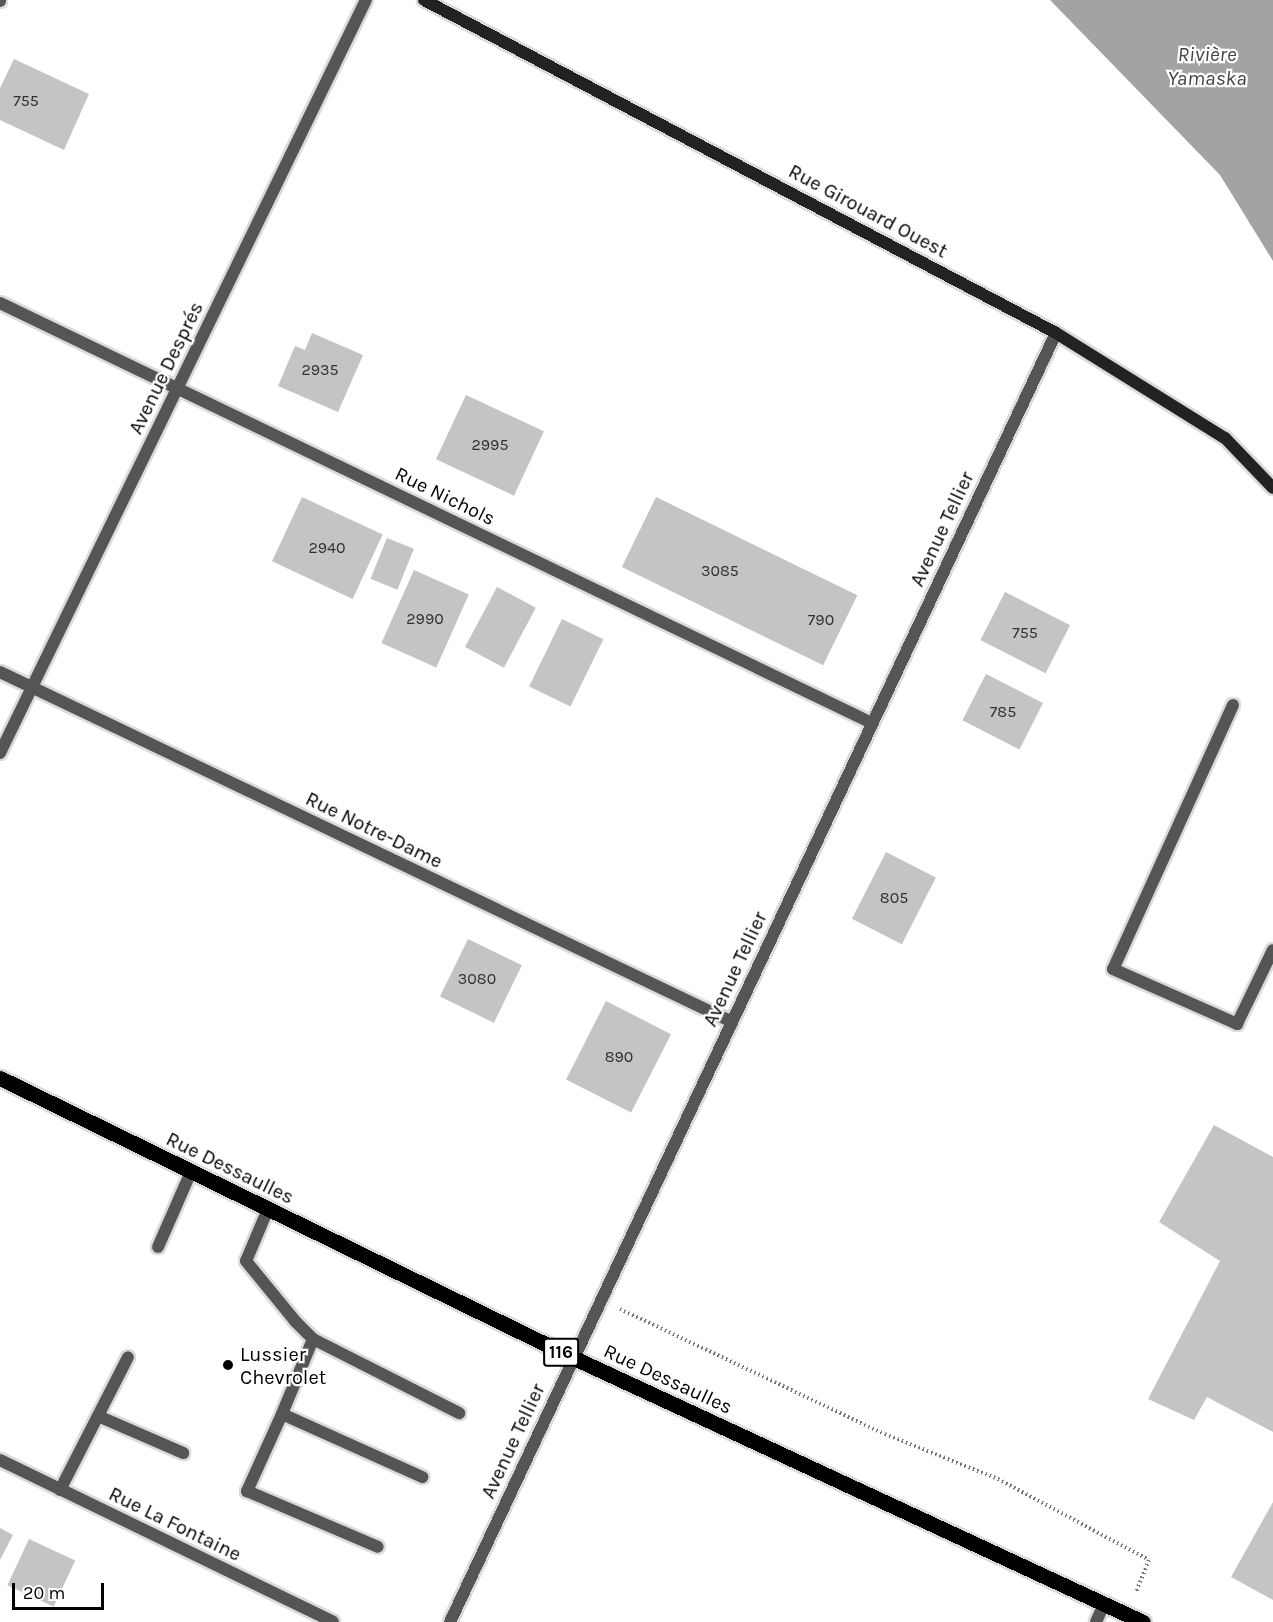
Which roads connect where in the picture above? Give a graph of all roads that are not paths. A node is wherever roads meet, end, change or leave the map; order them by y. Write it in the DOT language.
graph roads {
  1 [pos="366,0"];
  2 [pos="424,0"];
  3 [pos="0,303"];
  4 [pos="1056,333"];
  5 [pos="177,389"];
  6 [pos="1273,488"];
  7 [pos="0,672"];
  8 [pos="32,688"];
  9 [pos="1233,705"];
  10 [pos="872,723"];
  11 [pos="0,753"];
  12 [pos="1273,950"];
  13 [pos="732,1022"];
  14 [pos="0,1078"];
  15 [pos="191,1172"];
  16 [pos="268,1209"];
  17 [pos="158,1247"];
  18 [pos="313,1339"];
  19 [pos="128,1357"];
  20 [pos="574,1358"];
  21 [pos="459,1413"];
  22 [pos="282,1414"];
  23 [pos="98,1416"];
  24 [pos="183,1453"];
  25 [pos="0,1460"];
  26 [pos="422,1477"];
  27 [pos="60,1490"];
  28 [pos="378,1547"];
  29 [pos="1104,1604"];
  30 [pos="333,1622"];
  31 [pos="450,1622"];
  32 [pos="1096,1622"];
  33 [pos="1143,1622"];
  1 -- 5 [label="street, Avenue Després"];
  2 -- 4 [label="street, Rue Girouard Ouest"];
  3 -- 5 [label="street, Rue Nichols"];
  4 -- 6 [label="street, Rue Girouard Ouest"];
  4 -- 10 [label="street, Avenue Tellier"];
  5 -- 8 [label="street, Avenue Després"];
  5 -- 10 [label="street, Rue Nichols"];
  7 -- 8 [label="street, Rue Notre-Dame"];
  8 -- 11 [label="street, Avenue Després"];
  8 -- 13 [label="street, Rue Notre-Dame"];
  9 -- 12 [label="street"];
  10 -- 13 [label="street, Avenue Tellier"];
  13 -- 20 [label="street, Avenue Tellier"];
  14 -- 15 [label="main road, Rue Dessaulles / 116"];
  15 -- 16 [label="main road, Rue Dessaulles / 116"];
  15 -- 17 [label="street"];
  16 -- 18 [label="street"];
  16 -- 20 [label="main road, Rue Dessaulles / 116"];
  18 -- 21 [label="street"];
  18 -- 22 [label="street"];
  19 -- 23 [label="street"];
  20 -- 29 [label="main road, Rue Dessaulles / 116"];
  20 -- 31 [label="street, Avenue Tellier"];
  22 -- 26 [label="street"];
  22 -- 28 [label="street"];
  23 -- 24 [label="street"];
  23 -- 27 [label="street"];
  25 -- 27 [label="street, Rue La Fontaine"];
  27 -- 30 [label="street, Rue La Fontaine"];
  29 -- 32 [label="street"];
  29 -- 33 [label="main road, Rue Dessaulles / 116"];
}
